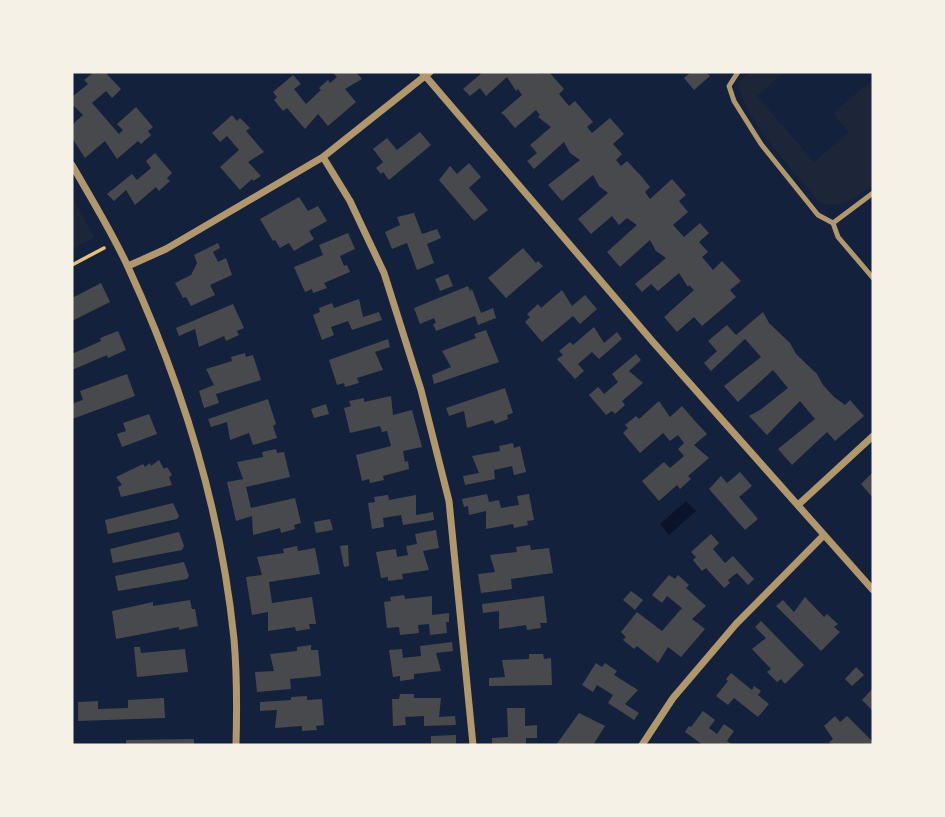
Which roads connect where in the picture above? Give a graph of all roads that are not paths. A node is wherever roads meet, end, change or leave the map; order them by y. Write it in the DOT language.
graph roads {
  1 [pos="738,72"];
  2 [pos="426,73"];
  3 [pos="323,157"];
  4 [pos="72,164"];
  5 [pos="873,193"];
  6 [pos="834,223"];
  7 [pos="128,267"];
  8 [pos="873,278"];
  9 [pos="873,436"];
  10 [pos="798,505"];
  11 [pos="823,536"];
  12 [pos="873,590"];
  13 [pos="236,745"];
  14 [pos="473,745"];
  15 [pos="642,745"];
  1 -- 6 [label="lane"];
  2 -- 3 [label="street"];
  2 -- 10 [label="street"];
  3 -- 7 [label="street"];
  3 -- 14 [label="street"];
  4 -- 7 [label="street"];
  5 -- 6 [label="lane"];
  6 -- 8 [label="lane"];
  7 -- 13 [label="street"];
  9 -- 10 [label="street"];
  10 -- 11 [label="street"];
  11 -- 12 [label="street"];
  11 -- 15 [label="street"];
}
